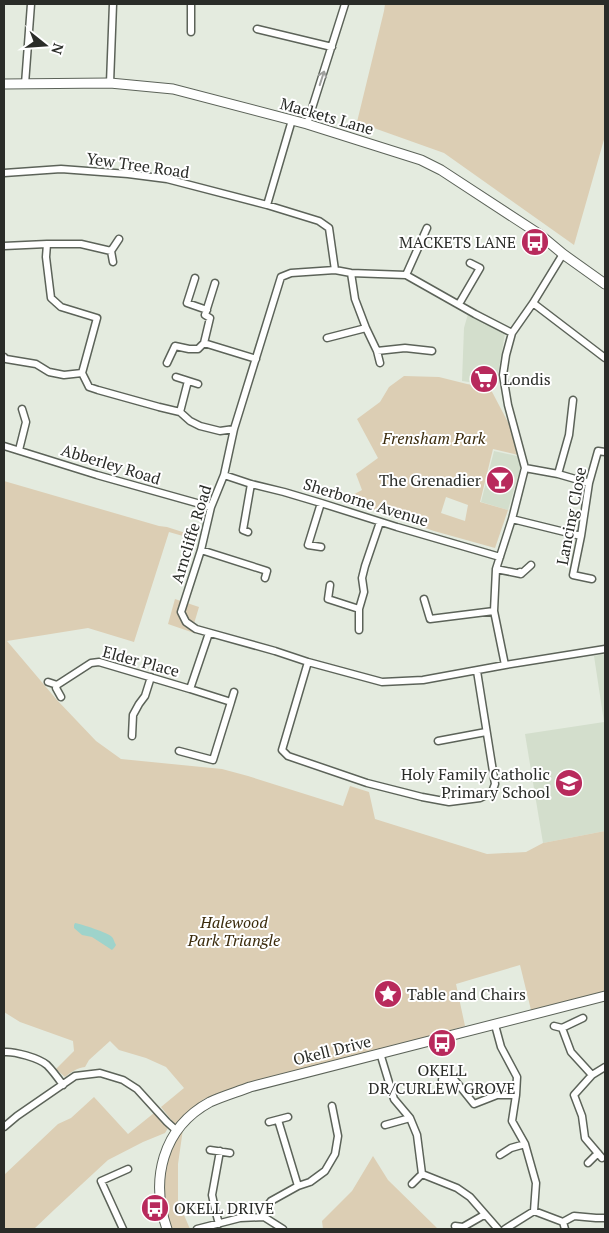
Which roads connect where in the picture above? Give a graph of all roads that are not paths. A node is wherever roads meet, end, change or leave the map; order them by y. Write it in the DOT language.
graph roads {
  1 [pos="31,4"];
  2 [pos="113,4"];
  3 [pos="191,4"];
  4 [pos="345,4"];
  5 [pos="257,29"];
  6 [pos="191,33"];
  7 [pos="332,47"];
  8 [pos="110,83"];
  9 [pos="4,84"];
  10 [pos="25,84"];
  11 [pos="292,120"];
  12 [pos="307,124"];
  13 [pos="4,173"];
  14 [pos="267,205"];
  15 [pos="427,228"];
  16 [pos="120,239"];
  17 [pos="47,244"];
  18 [pos="4,246"];
  19 [pos="111,251"];
  20 [pos="563,254"];
  21 [pos="113,262"];
  22 [pos="470,263"];
  23 [pos="335,270"];
  24 [pos="351,273"];
  25 [pos="406,274"];
  26 [pos="195,278"];
  27 [pos="215,284"];
  28 [pos="605,284"];
  29 [pos="533,303"];
  30 [pos="459,304"];
  31 [pos="207,310"];
  32 [pos="366,328"];
  33 [pos="512,333"];
  34 [pos="326,338"];
  35 [pos="204,343"];
  36 [pos="377,351"];
  37 [pos="432,351"];
  38 [pos="4,357"];
  39 [pos="605,358"];
  40 [pos="256,359"];
  41 [pos="167,363"];
  42 [pos="380,364"];
  43 [pos="82,373"];
  44 [pos="176,377"];
  45 [pos="188,381"];
  46 [pos="198,384"];
  47 [pos="573,400"];
  48 [pos="22,409"];
  49 [pos="180,412"];
  50 [pos="234,429"];
  51 [pos="4,446"];
  52 [pos="18,450"];
  53 [pos="605,452"];
  54 [pos="526,468"];
  55 [pos="558,474"];
  56 [pos="224,475"];
  57 [pos="589,483"];
  58 [pos="250,484"];
  59 [pos="321,503"];
  60 [pos="211,507"];
  61 [pos="512,519"];
  62 [pos="380,522"];
  63 [pos="248,532"];
  64 [pos="581,536"];
  65 [pos="321,547"];
  66 [pos="201,550"];
  67 [pos="500,557"];
  68 [pos="530,564"];
  69 [pos="496,569"];
  70 [pos="265,578"];
  71 [pos="592,579"];
  72 [pos="330,585"];
  73 [pos="424,599"];
  74 [pos="359,609"];
  75 [pos="494,611"];
  76 [pos="359,630"];
  77 [pos="209,634"];
  78 [pos="605,650"];
  79 [pos="308,662"];
  80 [pos="505,665"];
  81 [pos="477,671"];
  82 [pos="151,677"];
  83 [pos="48,682"];
  84 [pos="59,684"];
  85 [pos="190,689"];
  86 [pos="234,692"];
  87 [pos="61,697"];
  88 [pos="231,702"];
  89 [pos="486,732"];
  90 [pos="132,736"];
  91 [pos="438,740"];
  92 [pos="179,751"];
  93 [pos="605,996"];
  94 [pos="583,1018"];
  95 [pos="495,1024"];
  96 [pos="554,1026"];
  97 [pos="562,1028"];
  98 [pos="4,1052"];
  99 [pos="380,1054"];
  100 [pos="605,1067"];
  101 [pos="592,1075"];
  102 [pos="442,1080"];
  103 [pos="63,1085"];
  104 [pos="516,1095"];
  105 [pos="332,1106"];
  106 [pos="288,1117"];
  107 [pos="410,1118"];
  108 [pos="278,1120"];
  109 [pos="270,1122"];
  110 [pos="385,1125"];
  111 [pos="4,1128"];
  112 [pos="177,1131"];
  113 [pos="525,1144"];
  114 [pos="210,1150"];
  115 [pos="220,1151"];
  116 [pos="230,1153"];
  117 [pos="500,1156"];
  118 [pos="588,1162"];
  119 [pos="128,1169"];
  120 [pos="422,1174"];
  121 [pos="412,1184"];
  122 [pos="298,1186"];
  123 [pos="534,1211"];
  124 [pos="484,1215"];
  125 [pos="264,1217"];
  126 [pos="605,1218"];
  127 [pos="219,1224"];
  128 [pos="455,1226"];
  129 [pos="564,1226"];
  130 [pos="123,1229"];
  131 [pos="167,1229"];
  132 [pos="197,1229"];
  133 [pos="283,1229"];
  134 [pos="498,1229"];
  135 [pos="505,1229"];
  1 -- 10 [label="street"];
  2 -- 8 [label="street"];
  3 -- 6 [label="street"];
  4 -- 7 [label="street"];
  5 -- 7 [label="street"];
  12 -- 7 [label="street, one-way"];
  8 -- 10 [label="street, Mackets Lane"];
  8 -- 11 [label="street, Mackets Lane"];
  9 -- 10 [label="street, Mackets Lane"];
  11 -- 12 [label="street, Mackets Lane"];
  11 -- 14 [label="street"];
  12 -- 20 [label="street, Mackets Lane"];
  13 -- 14 [label="street, Yew Tree Road"];
  14 -- 23 [label="street, Yew Tree Road"];
  15 -- 25 [label="street"];
  16 -- 19 [label="street"];
  17 -- 18 [label="street"];
  17 -- 19 [label="street"];
  17 -- 43 [label="street"];
  19 -- 21 [label="street"];
  20 -- 28 [label="street, Mackets Lane"];
  20 -- 29 [label="street"];
  22 -- 30 [label="street"];
  23 -- 24 [label="street, Arncliffe Road"];
  23 -- 40 [label="street, Arncliffe Road"];
  24 -- 25 [label="street, Arncliffe Road"];
  24 -- 32 [label="street"];
  25 -- 30 [label="street, Arncliffe Road"];
  26 -- 31 [label="street"];
  27 -- 31 [label="street"];
  29 -- 33 [label="street"];
  29 -- 39 [label="street"];
  30 -- 33 [label="street, Arncliffe Road"];
  31 -- 35 [label="street"];
  32 -- 34 [label="street"];
  32 -- 36 [label="street"];
  33 -- 54 [label="street"];
  35 -- 40 [label="street"];
  35 -- 41 [label="street"];
  36 -- 37 [label="street"];
  36 -- 42 [label="street"];
  38 -- 43 [label="street"];
  40 -- 50 [label="street, Arncliffe Road"];
  43 -- 49 [label="street"];
  44 -- 45 [label="street"];
  45 -- 46 [label="street"];
  45 -- 49 [label="street"];
  47 -- 55 [label="street"];
  48 -- 52 [label="street"];
  49 -- 50 [label="street"];
  50 -- 56 [label="street, Arncliffe Road"];
  51 -- 52 [label="street, Abberley Road"];
  52 -- 60 [label="street, Abberley Road"];
  53 -- 57 [label="street, Lancing Close"];
  54 -- 55 [label="street"];
  54 -- 61 [label="street"];
  55 -- 57 [label="street"];
  56 -- 58 [label="street, Sherborne Avenue"];
  56 -- 60 [label="street, Arncliffe Road"];
  57 -- 64 [label="street, Lancing Close"];
  58 -- 59 [label="street, Sherborne Avenue"];
  58 -- 63 [label="street"];
  59 -- 62 [label="street, Sherborne Avenue"];
  59 -- 65 [label="street"];
  60 -- 66 [label="street, Arncliffe Road"];
  61 -- 64 [label="street"];
  61 -- 67 [label="street"];
  62 -- 67 [label="street, Sherborne Avenue"];
  62 -- 74 [label="street"];
  64 -- 71 [label="street, Lancing Close"];
  66 -- 70 [label="street"];
  66 -- 77 [label="street, Arncliffe Road"];
  67 -- 69 [label="street"];
  68 -- 69 [label="street"];
  69 -- 75 [label="street"];
  72 -- 74 [label="street"];
  73 -- 75 [label="street"];
  74 -- 76 [label="street"];
  75 -- 80 [label="street"];
  77 -- 79 [label="street, Arncliffe Road"];
  77 -- 85 [label="street"];
  78 -- 80 [label="street, Arncliffe Road"];
  79 -- 81 [label="street, Arncliffe Road"];
  79 -- 89 [label="street"];
  80 -- 81 [label="street, Arncliffe Road"];
  81 -- 89 [label="street"];
  82 -- 84 [label="street, Elder Place"];
  82 -- 85 [label="street, Elder Place"];
  82 -- 90 [label="street"];
  83 -- 84 [label="street"];
  84 -- 87 [label="street"];
  85 -- 88 [label="street, Elder Place"];
  86 -- 88 [label="street"];
  88 -- 92 [label="street"];
  89 -- 91 [label="street"];
  93 -- 95 [label="street, Okell Drive"];
  94 -- 97 [label="street"];
  95 -- 99 [label="street, Okell Drive"];
  95 -- 104 [label="street"];
  96 -- 97 [label="street"];
  97 -- 101 [label="street"];
  98 -- 103 [label="street"];
  99 -- 107 [label="street"];
  99 -- 112 [label="street, Okell Drive"];
  100 -- 101 [label="street"];
  101 -- 118 [label="street"];
  102 -- 104 [label="street"];
  103 -- 111 [label="street"];
  103 -- 112 [label="street"];
  104 -- 113 [label="street"];
  105 -- 122 [label="street"];
  106 -- 108 [label="street"];
  107 -- 110 [label="street"];
  107 -- 120 [label="street"];
  108 -- 109 [label="street"];
  108 -- 122 [label="street"];
  112 -- 131 [label="street, Okell Drive"];
  113 -- 117 [label="street"];
  113 -- 123 [label="street"];
  114 -- 115 [label="street"];
  115 -- 116 [label="street"];
  115 -- 127 [label="street"];
  119 -- 130 [label="street"];
  120 -- 121 [label="street"];
  120 -- 124 [label="street"];
  122 -- 125 [label="street"];
  123 -- 129 [label="street"];
  123 -- 135 [label="street"];
  124 -- 128 [label="street"];
  124 -- 134 [label="street"];
  125 -- 127 [label="street"];
  125 -- 133 [label="street"];
  126 -- 129 [label="street"];
  127 -- 132 [label="street"];
}
